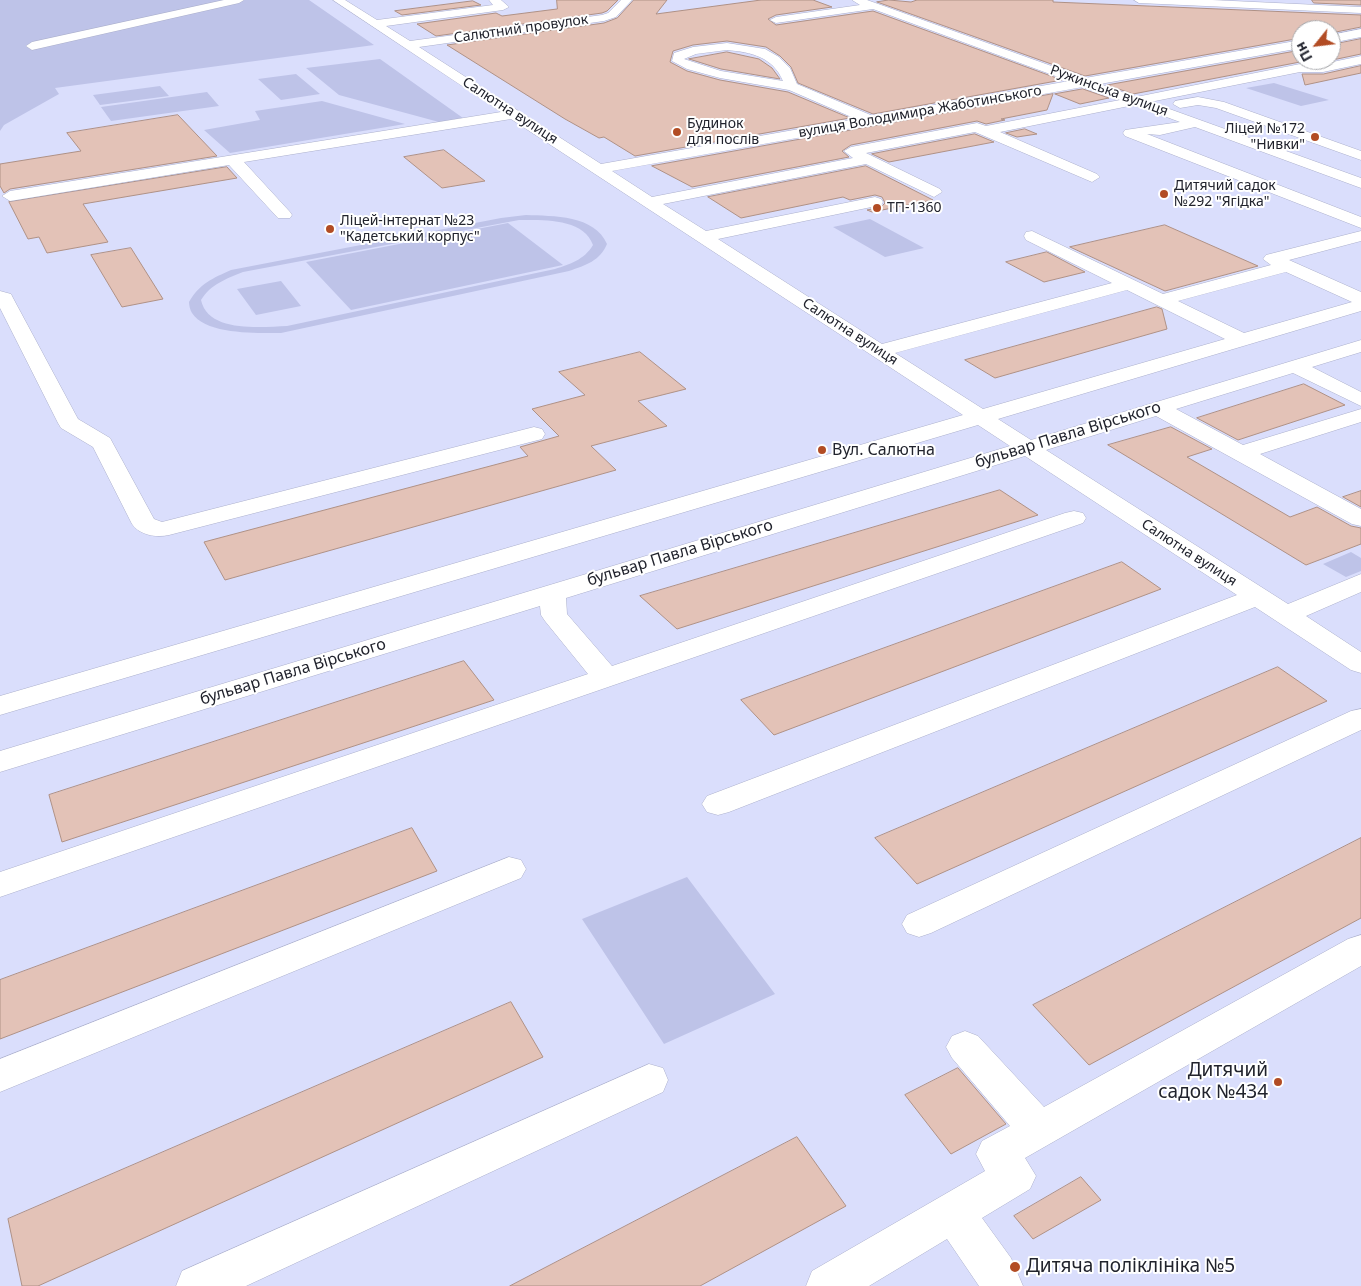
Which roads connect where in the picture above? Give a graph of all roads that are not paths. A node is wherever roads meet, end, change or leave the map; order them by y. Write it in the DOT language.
graph roads {
  1 [pos="239,0"];
  2 [pos="338,0"];
  3 [pos="627,0"];
  4 [pos="857,0"];
  5 [pos="1139,0"];
  6 [pos="498,2"];
  7 [pos="874,6"];
  8 [pos="518,8"];
  9 [pos="1361,10"];
  10 [pos="534,17"];
  11 [pos="776,20"];
  12 [pos="376,24"];
  13 [pos="550,25"];
  14 [pos="1361,33"];
  15 [pos="1341,37"];
  16 [pos="408,45"];
  17 [pos="32,46"];
  18 [pos="1291,46"];
  19 [pos="1251,53"];
  20 [pos="1360,60"];
  21 [pos="1341,64"];
  22 [pos="1291,65"];
  23 [pos="1291,70"];
  24 [pos="1086,83"];
  25 [pos="792,86"];
  26 [pos="1134,101"];
  27 [pos="933,108"];
  28 [pos="1157,109"];
  29 [pos="514,114"];
  30 [pos="870,120"];
  31 [pos="1196,123"];
  32 [pos="980,129"];
  33 [pos="809,131"];
  34 [pos="851,151"];
  35 [pos="1361,156"];
  36 [pos="232,159"];
  37 [pos="868,159"];
  38 [pos="598,169"];
  39 [pos="1092,177"];
  40 [pos="1361,183"];
  41 [pos="934,192"];
  42 [pos="10,196"];
  43 [pos="649,202"];
  44 [pos="875,202"];
  45 [pos="284,215"];
  46 [pos="1361,223"];
  47 [pos="1032,236"];
  48 [pos="1361,236"];
  49 [pos="704,237"];
  50 [pos="1288,266"];
  51 [pos="1129,284"];
  52 [pos="0,297"];
  53 [pos="1361,299"];
  54 [pos="1161,300"];
  55 [pos="1361,305"];
  56 [pos="1240,339"];
  57 [pos="1361,346"];
  58 [pos="878,350"];
  59 [pos="1294,366"];
  60 [pos="1361,400"];
  61 [pos="1158,408"];
  62 [pos="1361,415"];
  63 [pos="979,416"];
  64 [pos="534,434"];
  65 [pos="1028,448"];
  66 [pos="1241,453"];
  67 [pos="1074,518"];
  68 [pos="1361,519"];
  69 [pos="1361,582"];
  70 [pos="552,592"];
  71 [pos="1257,597"];
  72 [pos="1286,615"];
  73 [pos="1361,664"];
  74 [pos="607,679"];
  75 [pos="0,706"];
  76 [pos="1361,718"];
  77 [pos="0,762"];
  78 [pos="718,804"];
  79 [pos="509,870"];
  80 [pos="0,885"];
  81 [pos="919,924"];
  82 [pos="1361,949"];
  83 [pos="965,1047"];
  84 [pos="0,1076"];
  85 [pos="649,1080"];
  86 [pos="1038,1129"];
  87 [pos="953,1212"];
  88 [pos="198,1286"];
  89 [pos="828,1286"];
  90 [pos="1001,1286"];
  1 -- 17 [label="street"];
  2 -- 12 [label="street, Салютна вулиця"];
  3 -- 13 [label="street, Салютний провулок"];
  4 -- 7 [label="street, Ружинська вулиця"];
  5 -- 9 [label="street"];
  6 -- 8 [label="street"];
  6 -- 12 [label="street"];
  7 -- 11 [label="street"];
  7 -- 24 [label="street, Ружинська вулиця"];
  10 -- 13 [label="street"];
  12 -- 16 [label="street, Салютна вулиця"];
  13 -- 16 [label="street, Салютний провулок"];
  14 -- 15 [label="street"];
  16 -- 29 [label="street, Салютна вулиця"];
  18 -- 19 [label="street, вулиця Володимира Жаботинського"];
  19 -- 22 [label="street"];
  19 -- 24 [label="street, вулиця Володимира Жаботинського"];
  20 -- 21 [label="street"];
  23 -- 26 [label="street"];
  24 -- 26 [label="street, Ружинська вулиця"];
  24 -- 27 [label="street, вулиця Володимира Жаботинського"];
  25 -- 25 [label="street"];
  25 -- 30 [label="street"];
  26 -- 28 [label="street, Ружинська вулиця"];
  26 -- 32 [label="street"];
  27 -- 30 [label="street, вулиця Володимира Жаботинського"];
  27 -- 32 [label="street"];
  28 -- 31 [label="street, Ружинська вулиця"];
  28 -- 35 [label="street"];
  29 -- 36 [label="street"];
  29 -- 38 [label="street, Салютна вулиця"];
  30 -- 33 [label="street, вулиця Володимира Жаботинського"];
  31 -- 40 [label="street, Ружинська вулиця"];
  31 -- 46 [label="street"];
  32 -- 34 [label="street"];
  32 -- 39 [label="street"];
  33 -- 34 [label="street"];
  33 -- 38 [label="street, вулиця Володимира Жаботинського"];
  34 -- 37 [label="street"];
  36 -- 42 [label="street"];
  36 -- 45 [label="street"];
  37 -- 41 [label="street"];
  37 -- 43 [label="street"];
  38 -- 43 [label="street, Салютна вулиця"];
  43 -- 49 [label="street, Салютна вулиця"];
  44 -- 49 [label="street"];
  47 -- 51 [label="street"];
  48 -- 50 [label="street"];
  49 -- 58 [label="street, Салютна вулиця"];
  50 -- 53 [label="street"];
  50 -- 54 [label="street"];
  51 -- 54 [label="street"];
  51 -- 58 [label="street"];
  52 -- 64 [label="street"];
  54 -- 56 [label="street"];
  55 -- 56 [label="street"];
  56 -- 63 [label="street"];
  57 -- 59 [label="street, бульвар Павла Вірського"];
  58 -- 63 [label="street, Салютна вулиця"];
  59 -- 60 [label="street"];
  59 -- 61 [label="street, бульвар Павла Вірського"];
  61 -- 65 [label="street, бульвар Павла Вірського"];
  61 -- 66 [label="street"];
  62 -- 66 [label="street"];
  63 -- 65 [label="street, Салютна вулиця"];
  63 -- 75 [label="street"];
  65 -- 70 [label="street, бульвар Павла Вірського"];
  65 -- 71 [label="street, Салютна вулиця"];
  66 -- 68 [label="street"];
  67 -- 74 [label="street"];
  69 -- 72 [label="street"];
  70 -- 74 [label="street"];
  70 -- 77 [label="street, бульвар Павла Вірського"];
  71 -- 72 [label="street, Салютна вулиця"];
  71 -- 78 [label="street"];
  72 -- 73 [label="street, Салютна вулиця"];
  74 -- 80 [label="street"];
  76 -- 81 [label="street"];
  79 -- 84 [label="street"];
  82 -- 86 [label="street"];
  83 -- 86 [label="street"];
  85 -- 88 [label="street"];
  86 -- 87 [label="street"];
  87 -- 89 [label="street"];
  87 -- 90 [label="street"];
}
